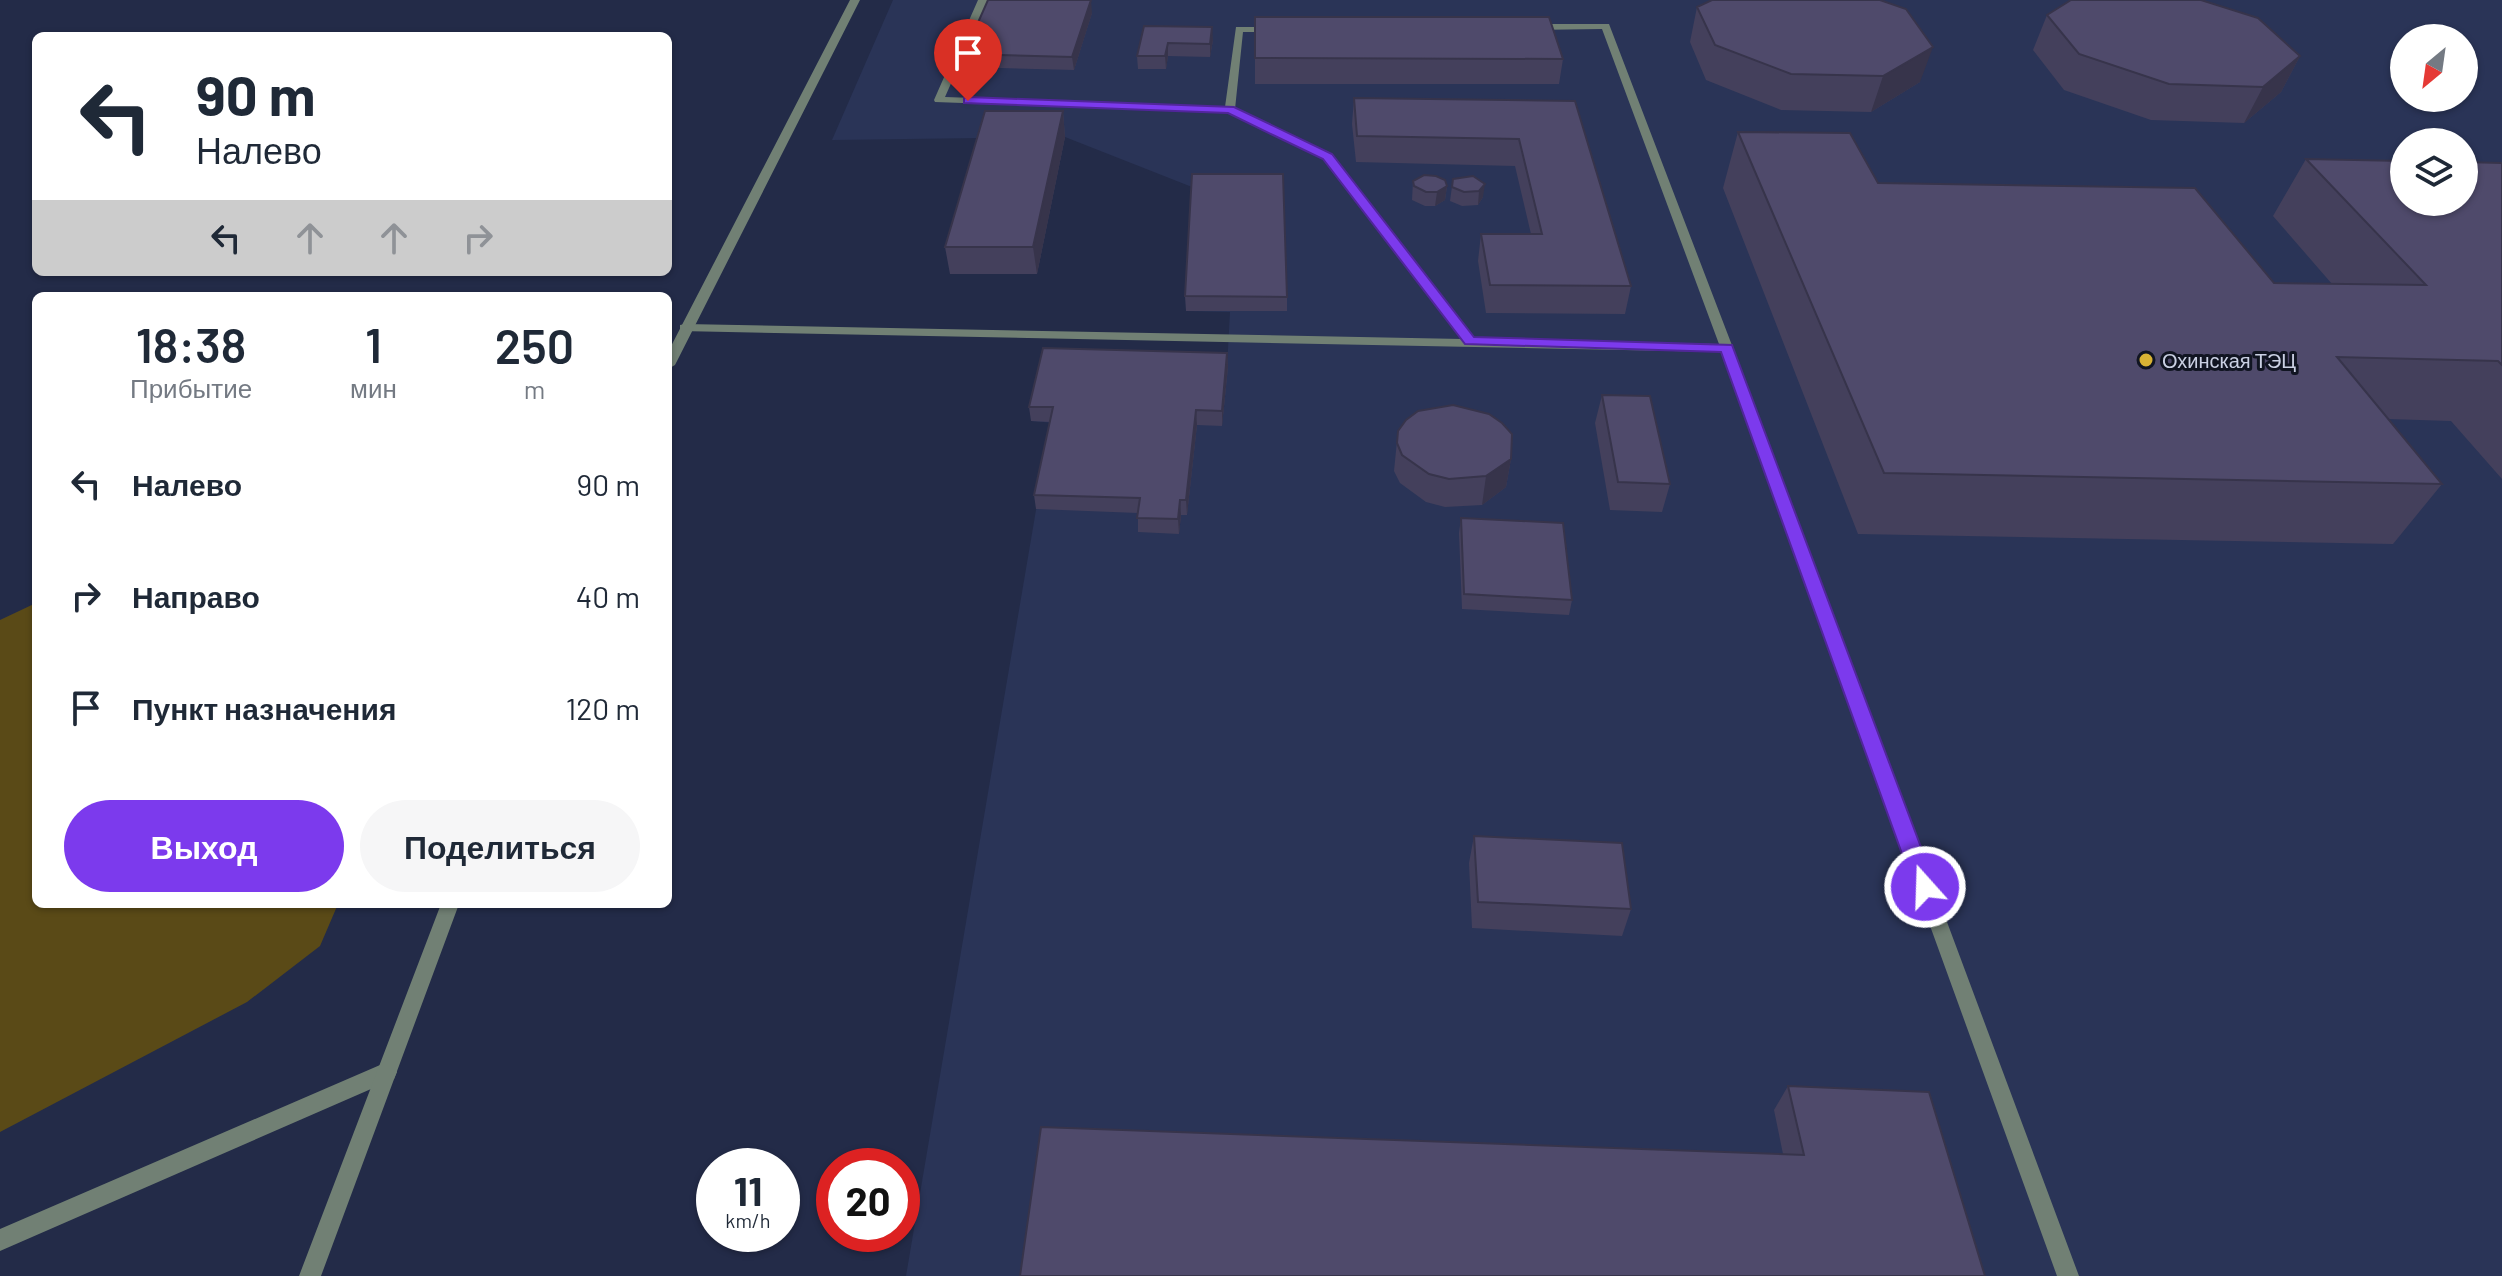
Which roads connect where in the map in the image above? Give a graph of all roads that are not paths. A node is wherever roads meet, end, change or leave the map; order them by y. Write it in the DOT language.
graph roads {
  1 [pos="855,0"];
  2 [pos="983,0"];
  3 [pos="1526,27"];
  4 [pos="1287,29"];
  5 [pos="1230,110"];
  6 [pos="685,328"];
  7 [pos="1470,341"];
  8 [pos="1727,348"];
  9 [pos="672,356"];
  10 [pos="448,908"];
  11 [pos="387,1072"];
  12 [pos="0,1240"];
  13 [pos="310,1276"];
  14 [pos="2068,1276"];
  1 -- 6 [label="street"];
  2 -- 5 [label="street"];
  3 -- 8 [label="street"];
  4 -- 5 [label="street"];
  5 -- 7 [label="street"];
  6 -- 7 [label="street"];
  6 -- 9 [label="street"];
  7 -- 8 [label="street"];
  8 -- 14 [label="street"];
  10 -- 11 [label="street"];
  11 -- 12 [label="street"];
  11 -- 13 [label="street"];
}
